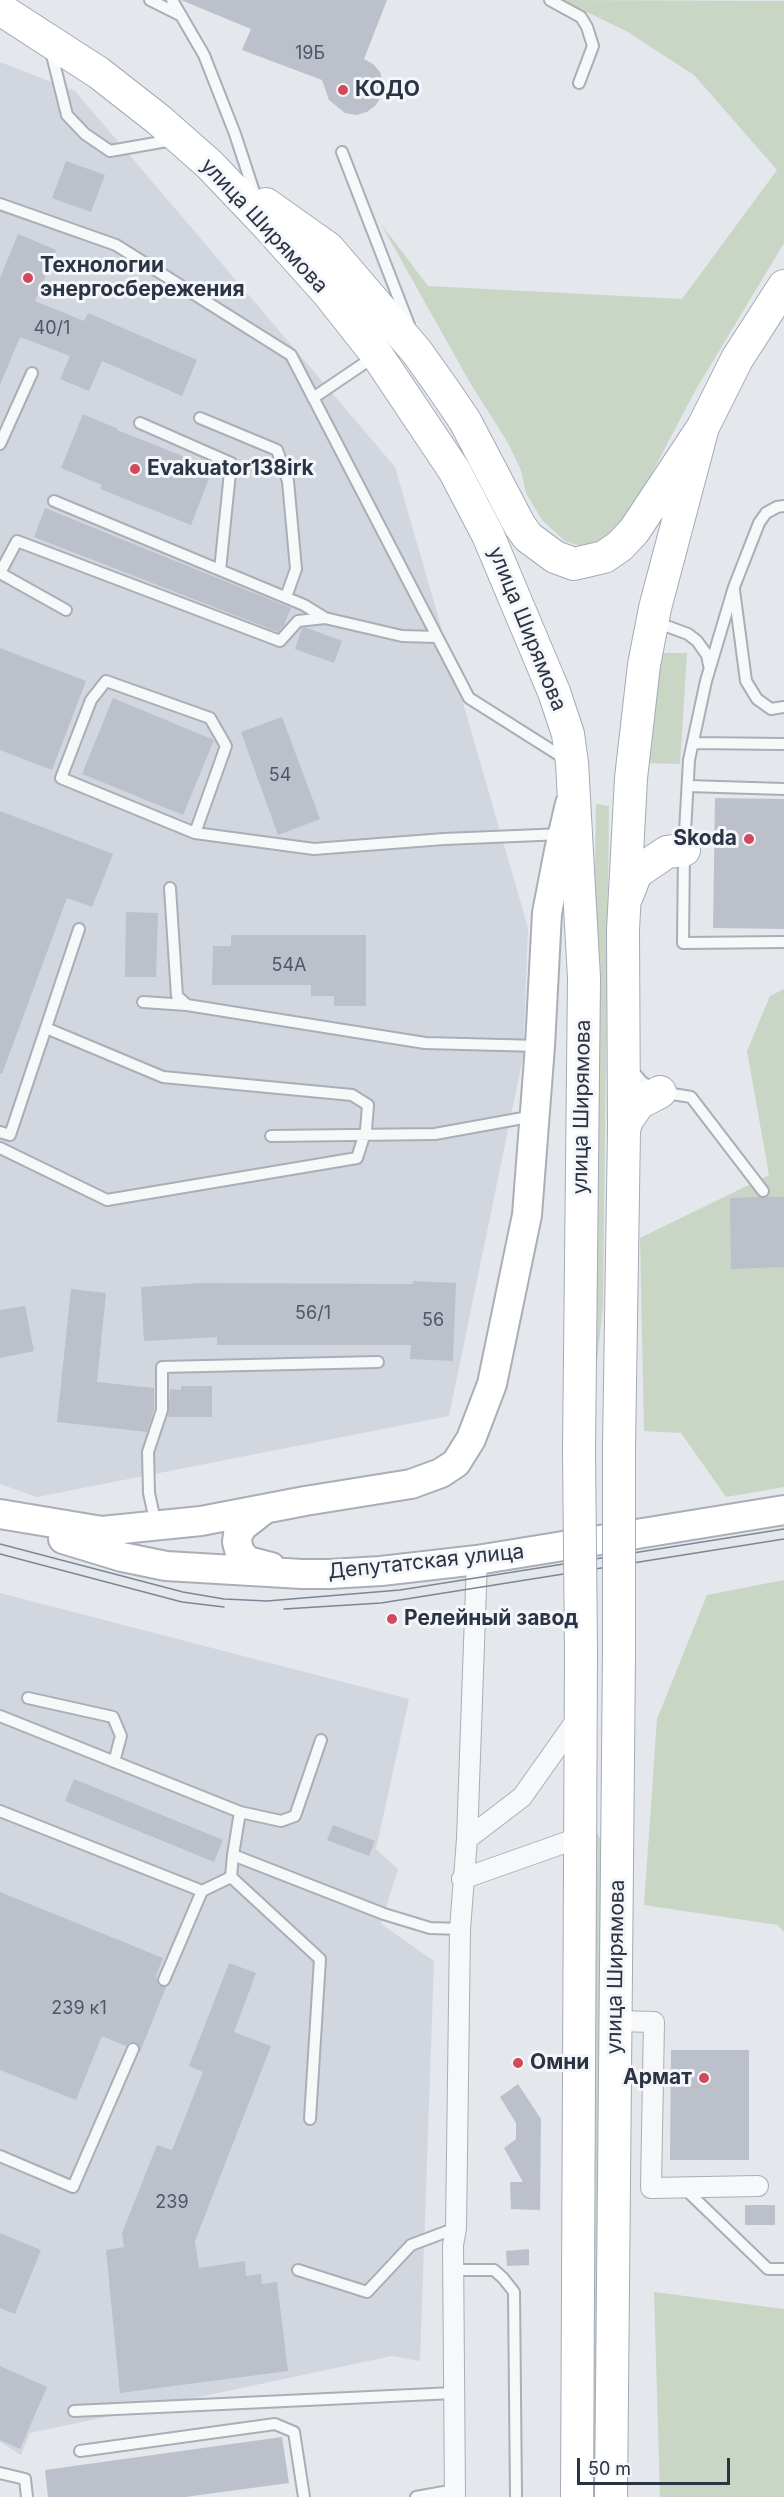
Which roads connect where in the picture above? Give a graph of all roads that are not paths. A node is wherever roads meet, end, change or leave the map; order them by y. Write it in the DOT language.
graph roads {
  1 [pos="150,0"];
  2 [pos="171,0"];
  3 [pos="550,0"];
  4 [pos="0,9"];
  5 [pos="180,15"];
  6 [pos="48,39"];
  7 [pos="579,83"];
  8 [pos="180,139"];
  9 [pos="342,152"];
  10 [pos="210,165"];
  11 [pos="256,198"];
  12 [pos="0,204"];
  13 [pos="784,286"];
  14 [pos="784,298"];
  15 [pos="759,323"];
  16 [pos="417,352"];
  17 [pos="377,355"];
  18 [pos="32,374"];
  19 [pos="313,398"];
  20 [pos="200,418"];
  21 [pos="140,423"];
  22 [pos="703,427"];
  23 [pos="0,444"];
  24 [pos="54,501"];
  25 [pos="784,506"];
  26 [pos="220,570"];
  27 [pos="0,573"];
  28 [pos="734,587"];
  29 [pos="286,597"];
  30 [pos="655,608"];
  31 [pos="66,610"];
  32 [pos="325,618"];
  33 [pos="437,636"];
  34 [pos="709,668"];
  35 [pos="784,706"];
  36 [pos="693,743"];
  37 [pos="784,744"];
  38 [pos="573,777"];
  39 [pos="688,786"];
  40 [pos="784,789"];
  41 [pos="195,833"];
  42 [pos="563,834"];
  43 [pos="684,850"];
  44 [pos="170,888"];
  45 [pos="79,929"];
  46 [pos="623,930"];
  47 [pos="784,942"];
  48 [pos="143,1002"];
  49 [pos="187,1005"];
  50 [pos="46,1028"];
  51 [pos="624,1039"];
  52 [pos="540,1046"];
  53 [pos="660,1092"];
  54 [pos="534,1116"];
  55 [pos="624,1130"];
  56 [pos="5,1134"];
  57 [pos="364,1135"];
  58 [pos="271,1136"];
  59 [pos="0,1147"];
  60 [pos="763,1191"];
  61 [pos="378,1362"];
  62 [pos="267,1508"];
  63 [pos="784,1510"];
  64 [pos="0,1514"];
  65 [pos="0,1521"];
  66 [pos="156,1525"];
  67 [pos="477,1560"];
  68 [pos="302,1574"];
  69 [pos="28,1698"];
  70 [pos="582,1713"];
  71 [pos="0,1716"];
  72 [pos="321,1740"];
  73 [pos="114,1762"];
  74 [pos="581,1791"];
  75 [pos="618,1791"];
  76 [pos="0,1811"];
  77 [pos="240,1812"];
  78 [pos="581,1837"];
  79 [pos="466,1839"];
  80 [pos="233,1854"];
  81 [pos="231,1877"];
  82 [pos="462,1879"];
  83 [pos="202,1891"];
  84 [pos="460,1929"];
  85 [pos="164,1980"];
  86 [pos="616,2021"];
  87 [pos="133,2049"];
  88 [pos="310,2119"];
  89 [pos="0,2156"];
  90 [pos="683,2187"];
  91 [pos="758,2187"];
  92 [pos="456,2228"];
  93 [pos="784,2269"];
  94 [pos="298,2270"];
  95 [pos="453,2270"];
  96 [pos="454,2393"];
  97 [pos="74,2411"];
  98 [pos="80,2451"];
  99 [pos="0,2473"];
  100 [pos="455,2494"];
  101 [pos="27,2497"];
  102 [pos="304,2497"];
  103 [pos="416,2497"];
  104 [pos="516,2497"];
  105 [pos="577,2497"];
  106 [pos="611,2497"];
  1 -- 5 [label="lane"];
  2 -- 5 [label="lane"];
  3 -- 7 [label="lane"];
  4 -- 6 [label="main road, улица Ширямова"];
  5 -- 11 [label="lane"];
  6 -- 8 [label="main road, улица Ширямова"];
  6 -- 8 [label="lane"];
  8 -- 10 [label="main road, улица Ширямова"];
  9 -- 16 [label="lane"];
  10 -- 11 [label="main road"];
  10 -- 17 [label="main road, улица Ширямова"];
  11 -- 16 [label="main road"];
  12 -- 19 [label="lane"];
  13 -- 15 [label="main road"];
  14 -- 15 [label="main road"];
  15 -- 22 [label="main road"];
  16 -- 22 [label="main road"];
  17 -- 19 [label="lane"];
  17 -- 38 [label="main road, улица Ширямова"];
  18 -- 23 [label="lane"];
  19 -- 33 [label="lane"];
  20 -- 29 [label="lane"];
  21 -- 26 [label="lane"];
  22 -- 30 [label="main road"];
  24 -- 26 [label="lane"];
  25 -- 28 [label="lane"];
  26 -- 29 [label="lane"];
  27 -- 31 [label="lane"];
  27 -- 32 [label="lane"];
  28 -- 34 [label="lane"];
  28 -- 35 [label="lane"];
  29 -- 32 [label="lane"];
  30 -- 34 [label="lane"];
  30 -- 46 [label="main road"];
  32 -- 33 [label="lane"];
  33 -- 38 [label="lane"];
  34 -- 36 [label="lane"];
  36 -- 37 [label="lane"];
  36 -- 39 [label="lane"];
  38 -- 42 [label="main road"];
  38 -- 70 [label="main road, улица Ширямова, bridge"];
  39 -- 40 [label="lane"];
  39 -- 43 [label="lane"];
  41 -- 41 [label="lane"];
  41 -- 42 [label="lane"];
  42 -- 52 [label="main road"];
  43 -- 46 [label="main road"];
  43 -- 47 [label="lane"];
  44 -- 49 [label="lane"];
  45 -- 50 [label="lane"];
  46 -- 51 [label="main road, улица Ширямова"];
  48 -- 49 [label="lane"];
  49 -- 52 [label="lane"];
  50 -- 56 [label="lane"];
  50 -- 57 [label="lane"];
  51 -- 53 [label="lane"];
  51 -- 55 [label="main road, улица Ширямова"];
  52 -- 54 [label="main road"];
  53 -- 55 [label="main road"];
  53 -- 60 [label="lane"];
  54 -- 57 [label="lane"];
  54 -- 62 [label="main road"];
  55 -- 75 [label="main road, улица Ширямова, bridge"];
  56 -- 59 [label="lane"];
  57 -- 58 [label="lane"];
  57 -- 59 [label="lane"];
  61 -- 66 [label="lane"];
  62 -- 66 [label="main road"];
  62 -- 68 [label="main road"];
  63 -- 67 [label="main road, Депутатская улица"];
  64 -- 66 [label="main road"];
  65 -- 68 [label="main road, Депутатская улица"];
  67 -- 68 [label="main road, Депутатская улица"];
  67 -- 79 [label="street"];
  69 -- 73 [label="lane"];
  70 -- 74 [label="main road, улица Ширямова"];
  70 -- 79 [label="street"];
  71 -- 73 [label="lane"];
  72 -- 77 [label="lane"];
  73 -- 77 [label="lane"];
  74 -- 75 [label="main road"];
  74 -- 78 [label="main road, улица Ширямова"];
  75 -- 86 [label="main road, улица Ширямова"];
  76 -- 83 [label="lane"];
  77 -- 80 [label="lane"];
  78 -- 82 [label="street"];
  78 -- 105 [label="main road, улица Ширямова"];
  79 -- 82 [label="street"];
  80 -- 81 [label="lane"];
  80 -- 84 [label="lane"];
  81 -- 83 [label="lane"];
  81 -- 88 [label="lane"];
  82 -- 84 [label="street"];
  83 -- 85 [label="lane"];
  84 -- 92 [label="street"];
  86 -- 90 [label="street"];
  86 -- 106 [label="main road, улица Ширямова"];
  87 -- 89 [label="lane"];
  90 -- 91 [label="street"];
  90 -- 93 [label="lane"];
  92 -- 94 [label="lane"];
  92 -- 95 [label="street"];
  95 -- 96 [label="street"];
  95 -- 104 [label="lane"];
  96 -- 97 [label="lane"];
  96 -- 100 [label="street"];
  98 -- 102 [label="lane"];
  99 -- 101 [label="lane"];
  100 -- 103 [label="lane"];
}
